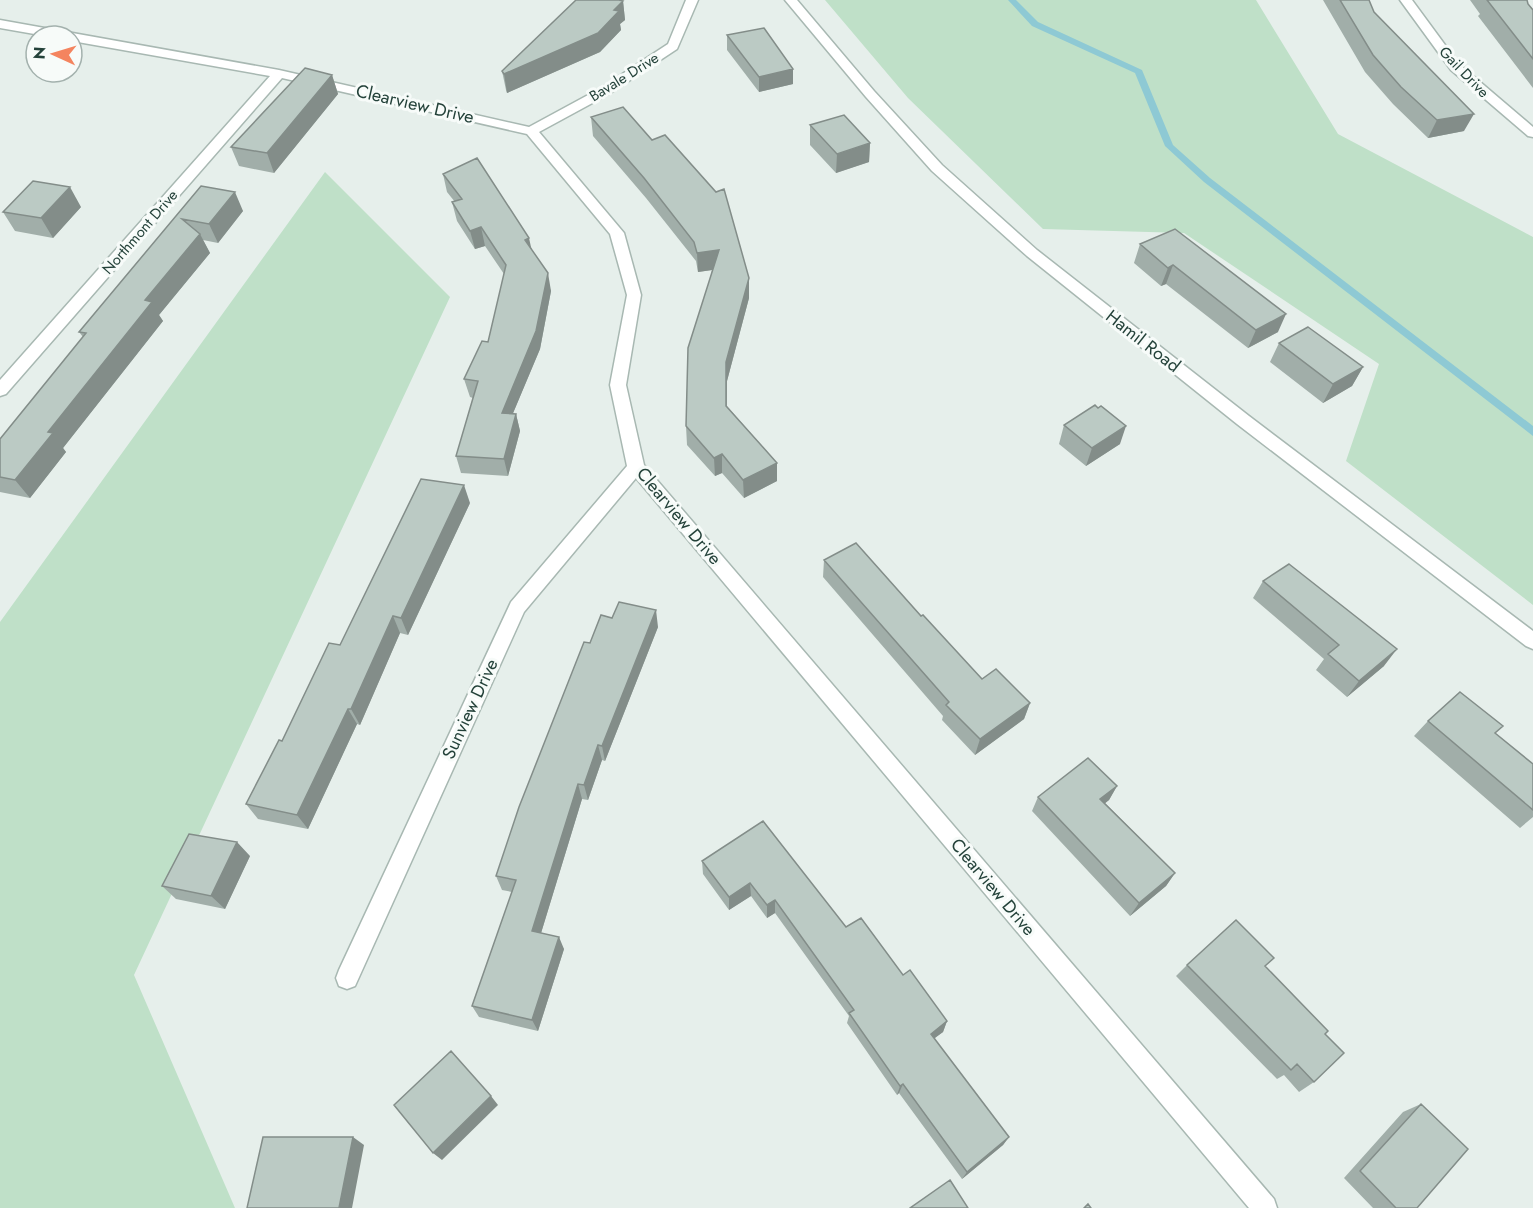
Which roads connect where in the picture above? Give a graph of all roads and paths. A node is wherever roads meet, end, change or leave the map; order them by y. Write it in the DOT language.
graph roads {
  1 [pos="692,0"];
  2 [pos="791,0"];
  3 [pos="1406,0"];
  4 [pos="0,24"];
  5 [pos="24,28"];
  6 [pos="84,39"];
  7 [pos="279,74"];
  8 [pos="531,131"];
  9 [pos="1533,133"];
  10 [pos="0,390"];
  11 [pos="636,467"];
  12 [pos="1533,641"];
  13 [pos="347,978"];
  14 [pos="1266,1208"];
  1 -- 8 [label="street, Bavale Drive"];
  2 -- 12 [label="street, Hamil Road"];
  3 -- 9 [label="street, Gail Drive"];
  4 -- 5 [label="street"];
  6 -- 7 [label="street, Clearview Drive"];
  7 -- 8 [label="street, Clearview Drive"];
  7 -- 10 [label="street, Northmont Drive"];
  8 -- 11 [label="street, Clearview Drive"];
  11 -- 13 [label="street, Sunview Drive"];
  11 -- 14 [label="street, Clearview Drive"];
}
